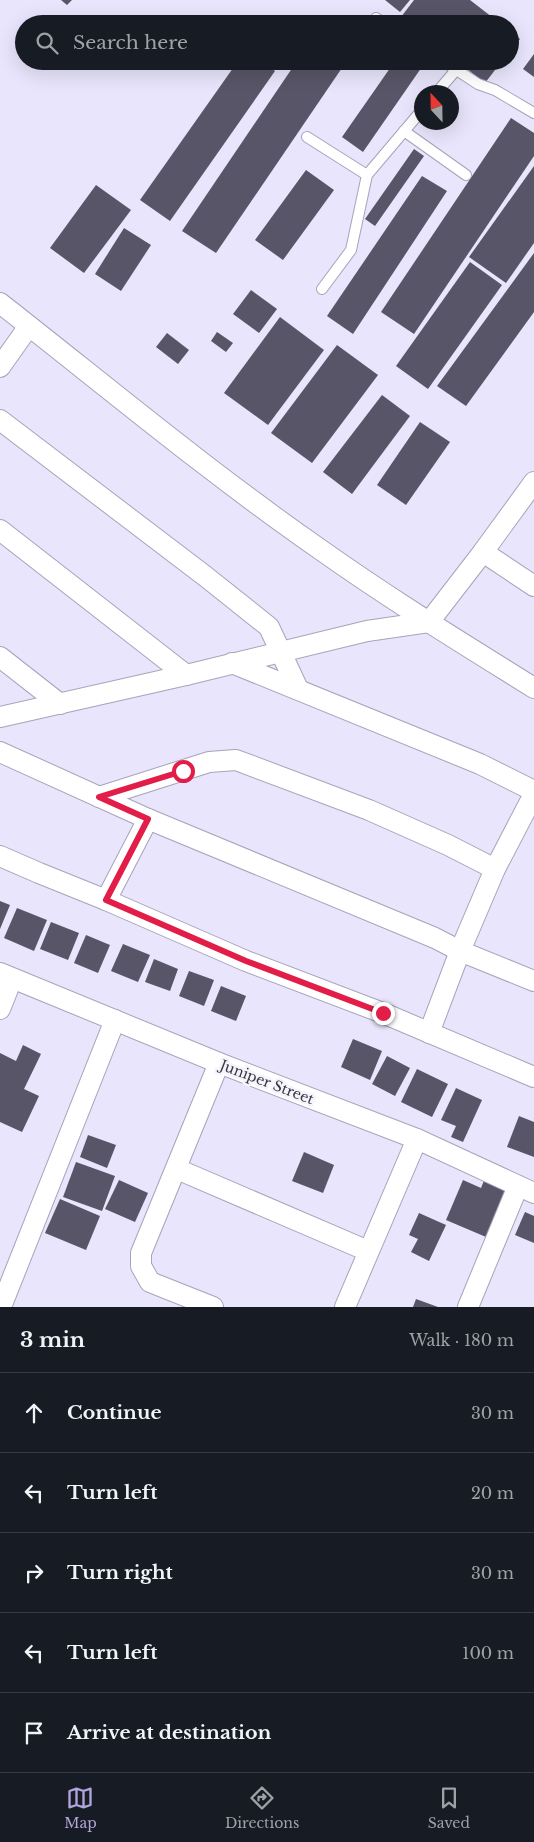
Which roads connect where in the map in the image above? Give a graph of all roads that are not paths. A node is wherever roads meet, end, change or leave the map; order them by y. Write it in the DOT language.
graph roads {
  1 [pos="456,70"];
  2 [pos="442,85"];
  3 [pos="534,113"];
  4 [pos="414,119"];
  5 [pos="404,131"];
  6 [pos="307,137"];
  7 [pos="367,175"];
  8 [pos="466,175"];
  9 [pos="322,289"];
  10 [pos="0,303"];
  11 [pos="29,326"];
  12 [pos="0,366"];
  13 [pos="0,420"];
  14 [pos="534,482"];
  15 [pos="0,530"];
  16 [pos="484,552"];
  17 [pos="534,586"];
  18 [pos="429,622"];
  19 [pos="279,652"];
  20 [pos="0,657"];
  21 [pos="232,664"];
  22 [pos="186,675"];
  23 [pos="534,688"];
  24 [pos="298,689"];
  25 [pos="60,704"];
  26 [pos="0,717"];
  27 [pos="0,752"];
  28 [pos="534,792"];
  29 [pos="99,797"];
  30 [pos="148,819"];
  31 [pos="0,856"];
  32 [pos="495,869"];
  33 [pos="106,900"];
  34 [pos="460,952"];
  35 [pos="6,976"];
  36 [pos="534,981"];
  37 [pos="0,1009"];
  38 [pos="115,1020"];
  39 [pos="430,1033"];
  40 [pos="218,1063"];
  41 [pos="534,1078"];
  42 [pos="417,1139"];
  43 [pos="177,1169"];
  44 [pos="526,1190"];
  45 [pos="368,1251"];
  46 [pos="1,1307"];
  47 [pos="213,1307"];
  48 [pos="345,1307"];
  49 [pos="468,1307"];
  1 -- 2 [label="lane"];
  1 -- 3 [label="lane"];
  4 -- 5 [label="lane"];
  5 -- 7 [label="lane"];
  5 -- 8 [label="lane"];
  6 -- 7 [label="lane"];
  7 -- 9 [label="lane"];
  10 -- 11 [label="street"];
  11 -- 12 [label="street"];
  11 -- 18 [label="street"];
  13 -- 19 [label="street"];
  14 -- 16 [label="street"];
  15 -- 22 [label="street"];
  16 -- 17 [label="street"];
  16 -- 18 [label="street"];
  18 -- 19 [label="street"];
  18 -- 23 [label="street"];
  19 -- 21 [label="street"];
  19 -- 24 [label="street"];
  20 -- 25 [label="street"];
  21 -- 22 [label="street"];
  21 -- 24 [label="street"];
  22 -- 25 [label="street"];
  24 -- 28 [label="street"];
  25 -- 26 [label="street"];
  27 -- 29 [label="street"];
  28 -- 32 [label="street"];
  29 -- 30 [label="street"];
  29 -- 32 [label="street"];
  30 -- 33 [label="street"];
  30 -- 34 [label="street"];
  31 -- 33 [label="street"];
  32 -- 34 [label="street"];
  33 -- 39 [label="street"];
  34 -- 36 [label="street"];
  34 -- 39 [label="street"];
  35 -- 37 [label="street"];
  35 -- 38 [label="street, Juniper Street"];
  38 -- 40 [label="street, Juniper Street"];
  38 -- 46 [label="street"];
  39 -- 41 [label="street"];
  40 -- 42 [label="street, Juniper Street"];
  40 -- 43 [label="street"];
  42 -- 44 [label="street, Juniper Street"];
  42 -- 45 [label="street"];
  43 -- 45 [label="street"];
  43 -- 47 [label="street"];
  44 -- 49 [label="street"];
  45 -- 48 [label="street"];
}
